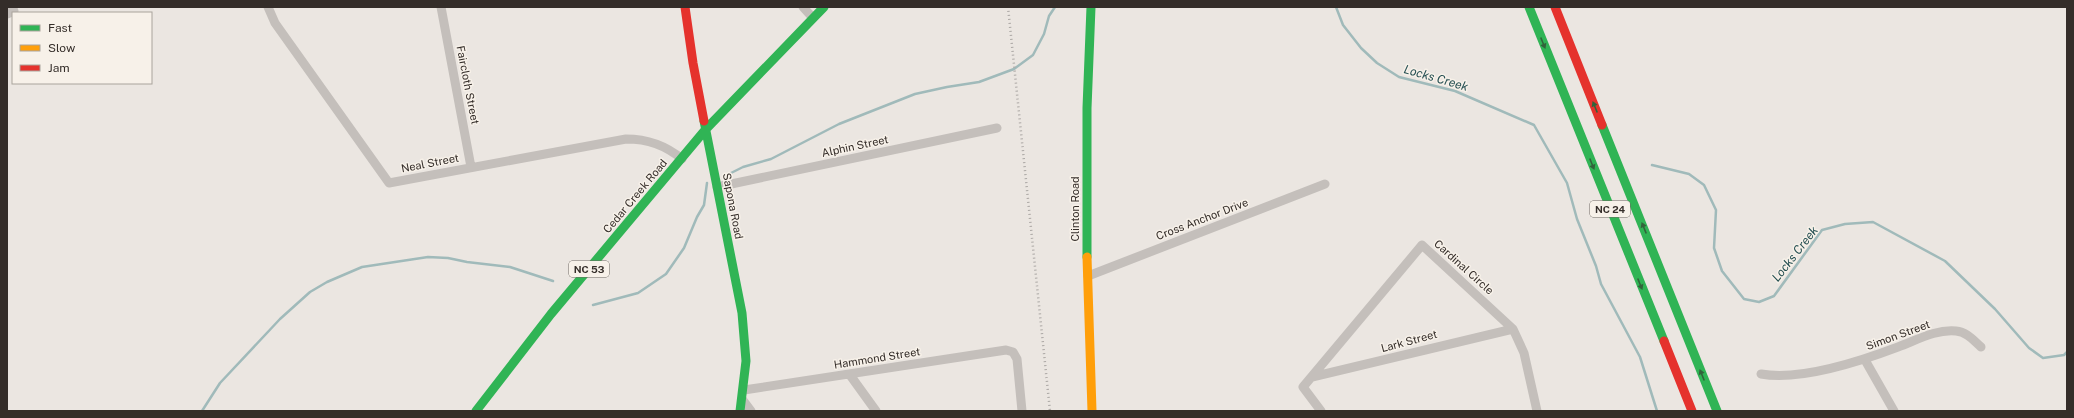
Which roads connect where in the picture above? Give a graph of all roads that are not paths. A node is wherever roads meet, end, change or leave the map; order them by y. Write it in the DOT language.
graph roads {
  1 [pos="268,7"];
  2 [pos="441,7"];
  3 [pos="685,7"];
  4 [pos="803,7"];
  5 [pos="824,7"];
  6 [pos="1091,7"];
  7 [pos="1529,7"];
  8 [pos="1555,7"];
  9 [pos="813,18"];
  10 [pos="998,128"];
  11 [pos="706,129"];
  12 [pos="682,159"];
  13 [pos="471,167"];
  14 [pos="1325,184"];
  15 [pos="717,187"];
  16 [pos="1088,276"];
  17 [pos="1514,329"];
  18 [pos="1981,347"];
  19 [pos="1865,360"];
  20 [pos="1761,374"];
  21 [pos="850,375"];
  22 [pos="1312,377"];
  23 [pos="743,395"];
  24 [pos="476,411"];
  25 [pos="740,411"];
  26 [pos="751,411"];
  27 [pos="876,411"];
  28 [pos="1022,411"];
  29 [pos="1092,411"];
  30 [pos="1321,411"];
  31 [pos="1537,411"];
  32 [pos="1692,411"];
  33 [pos="1717,411"];
  34 [pos="1894,411"];
  1 -- 13 [label="street, Neal Street"];
  2 -- 13 [label="street, Faircloth Street"];
  3 -- 11 [label="main road, Sapona Road"];
  4 -- 9 [label="street"];
  5 -- 9 [label="main road, Cedar Creek Road / NC 53"];
  6 -- 16 [label="main road, Clinton Road"];
  7 -- 32 [label="main road, NC 24, one-way"];
  33 -- 8 [label="main road, NC 24, one-way"];
  9 -- 11 [label="main road, Cedar Creek Road / NC 53"];
  10 -- 15 [label="street, Alphin Street"];
  11 -- 12 [label="main road, Cedar Creek Road / NC 53"];
  11 -- 15 [label="main road, Sapona Road"];
  12 -- 13 [label="street, Neal Street"];
  12 -- 24 [label="main road, Cedar Creek Road / NC 53"];
  14 -- 16 [label="street, Cross Anchor Drive"];
  15 -- 23 [label="main road, Sapona Road"];
  16 -- 29 [label="main road, Clinton Road"];
  17 -- 22 [label="street, Lark Street"];
  17 -- 22 [label="street, Cardinal Circle"];
  17 -- 31 [label="street, Cardinal Circle"];
  18 -- 19 [label="street, Simon Street"];
  19 -- 20 [label="street, Simon Street"];
  19 -- 34 [label="street, Simon Street"];
  21 -- 23 [label="street, Hammond Street"];
  21 -- 27 [label="street"];
  21 -- 28 [label="street, Hammond Street"];
  22 -- 30 [label="street, Cardinal Circle"];
  23 -- 25 [label="main road, Sapona Road"];
  23 -- 26 [label="street"];
}
